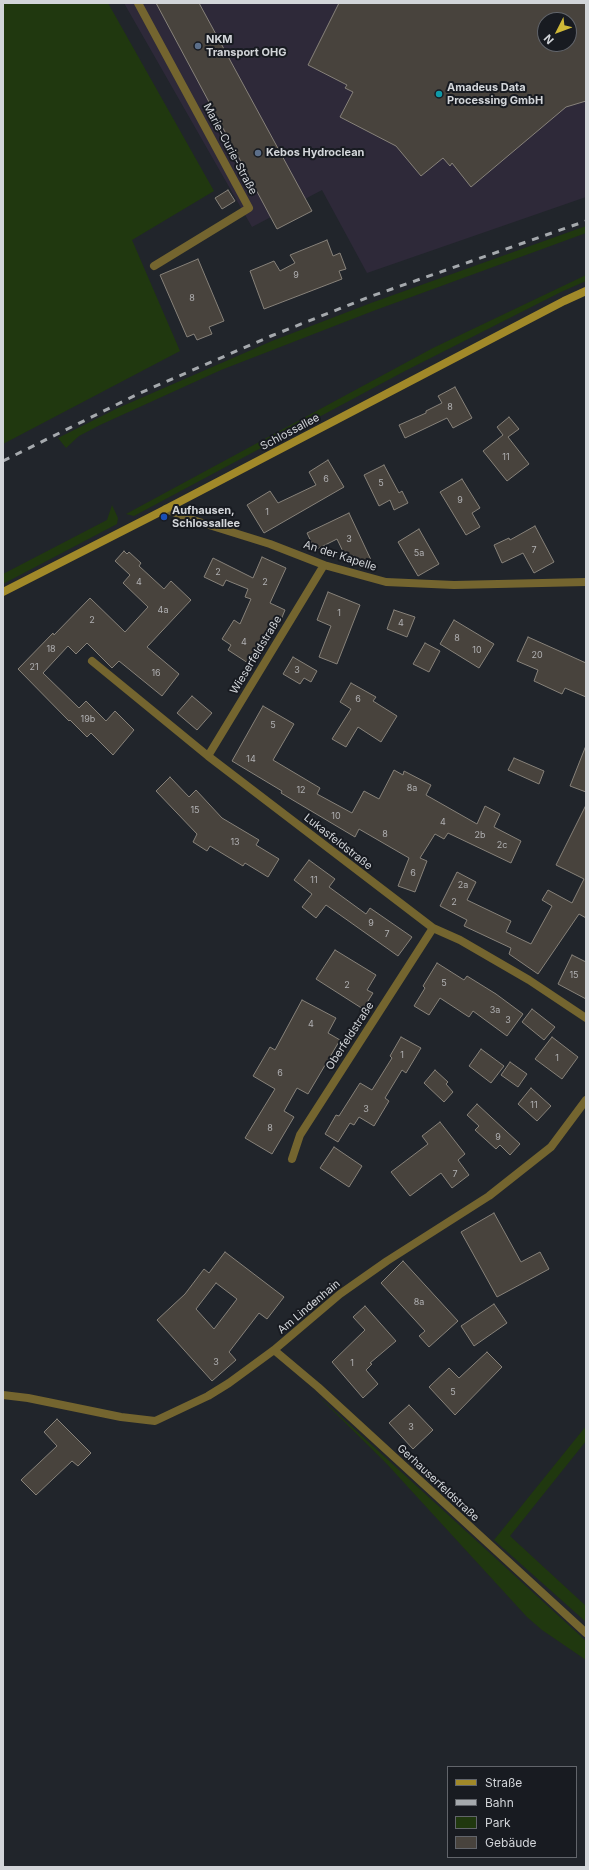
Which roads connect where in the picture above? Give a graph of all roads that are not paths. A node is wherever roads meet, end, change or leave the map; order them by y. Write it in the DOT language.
graph roads {
  1 [pos="138,3"];
  2 [pos="154,266"];
  3 [pos="586,292"];
  4 [pos="166,509"];
  5 [pos="324,565"];
  6 [pos="586,582"];
  7 [pos="3,592"];
  8 [pos="92,661"];
  9 [pos="208,756"];
  10 [pos="433,928"];
  11 [pos="586,1018"];
  12 [pos="586,1100"];
  13 [pos="292,1159"];
  14 [pos="274,1350"];
  15 [pos="3,1395"];
  16 [pos="586,1633"];
  1 -- 2 [label="street, Marie-Curie-Straße"];
  3 -- 4 [label="main road, Schlossallee"];
  4 -- 5 [label="street, An der Kapelle"];
  4 -- 7 [label="main road, Schlossallee"];
  5 -- 6 [label="street, An der Kapelle"];
  5 -- 9 [label="street, Wieserfeldstraße"];
  8 -- 9 [label="street, Lukasfeldstraße"];
  9 -- 10 [label="street, Lukasfeldstraße"];
  10 -- 11 [label="street, Lukasfeldstraße"];
  10 -- 13 [label="street, Oberfeldstraße"];
  12 -- 14 [label="street, Am Lindenhain"];
  14 -- 15 [label="street, Am Lindenhain"];
  14 -- 16 [label="street, Gerhauserfeldstraße"];
}
